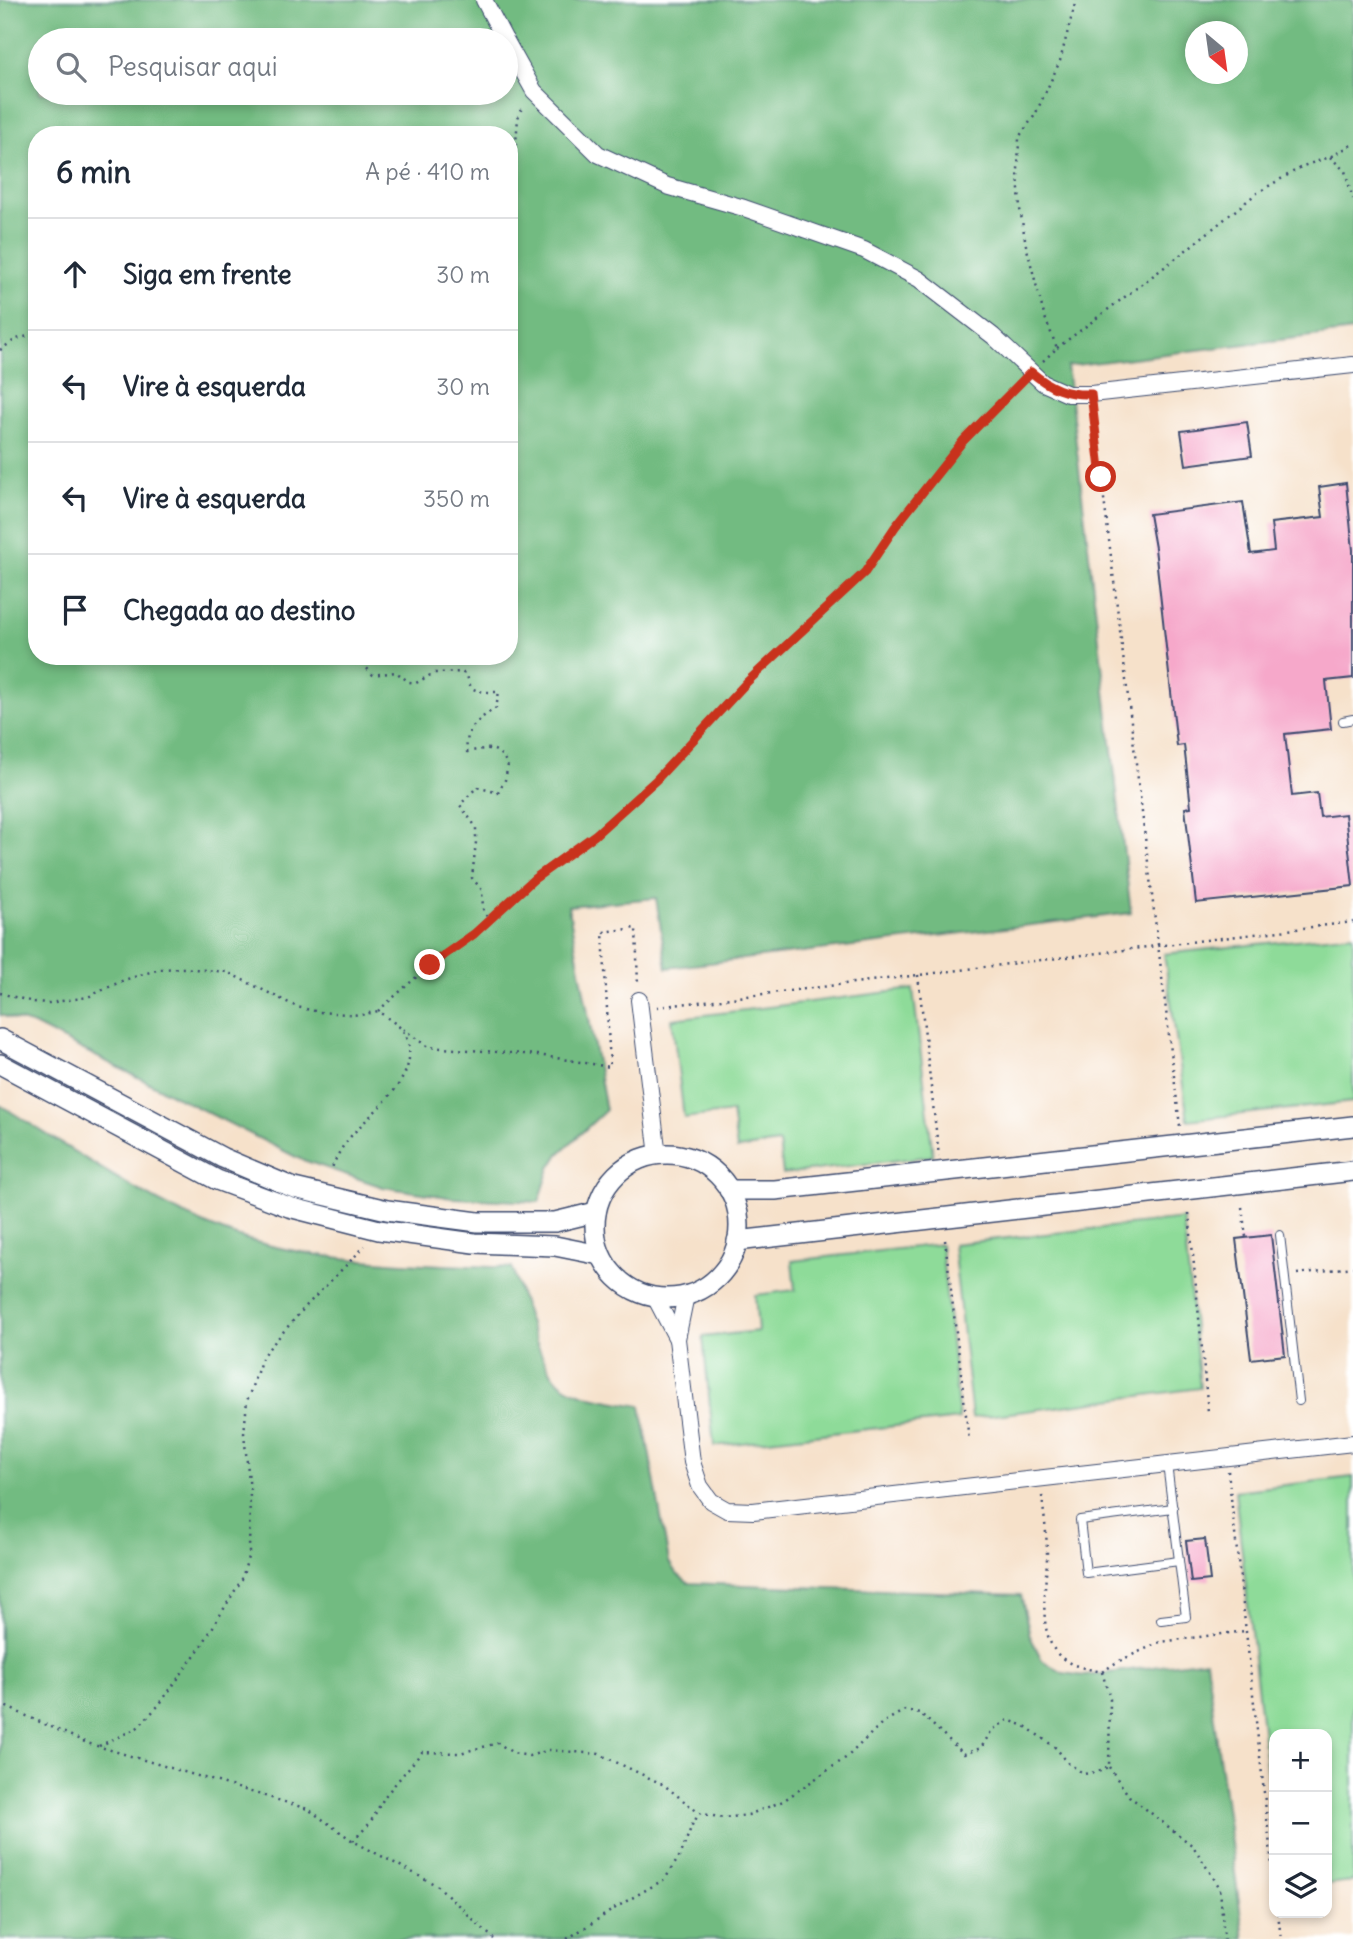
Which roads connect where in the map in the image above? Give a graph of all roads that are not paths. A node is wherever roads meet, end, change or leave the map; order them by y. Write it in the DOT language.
graph roads {
  1 [pos="484,0"];
  2 [pos="499,28"];
  3 [pos="518,63"];
  4 [pos="1353,365"];
  5 [pos="1353,719"];
  6 [pos="1343,721"];
  7 [pos="640,1005"];
  8 [pos="0,1038"];
  9 [pos="0,1064"];
  10 [pos="1353,1126"];
  11 [pos="658,1156"];
  12 [pos="1353,1171"];
  13 [pos="729,1190"];
  14 [pos="596,1212"];
  15 [pos="1280,1235"];
  16 [pos="737,1241"];
  17 [pos="600,1255"];
  18 [pos="686,1295"];
  19 [pos="655,1297"];
  20 [pos="677,1339"];
  21 [pos="1299,1401"];
  22 [pos="1353,1443"];
  23 [pos="1167,1464"];
  24 [pos="1173,1508"];
  25 [pos="1179,1561"];
  26 [pos="1161,1620"];
  1 -- 2 [label="street"];
  3 -- 4 [label="street"];
  5 -- 6 [label="lane"];
  7 -- 11 [label="street"];
  8 -- 14 [label="street"];
  9 -- 17 [label="street"];
  10 -- 13 [label="street"];
  11 -- 13 [label="street"];
  11 -- 14 [label="street"];
  12 -- 16 [label="street"];
  13 -- 16 [label="street"];
  14 -- 17 [label="street"];
  15 -- 21 [label="lane"];
  16 -- 18 [label="street"];
  17 -- 19 [label="street"];
  18 -- 19 [label="street"];
  18 -- 20 [label="street"];
  19 -- 20 [label="street"];
  20 -- 23 [label="street"];
  22 -- 23 [label="street"];
  23 -- 24 [label="lane"];
  24 -- 25 [label="lane"];
  24 -- 25 [label="lane"];
  25 -- 26 [label="lane"];
}
